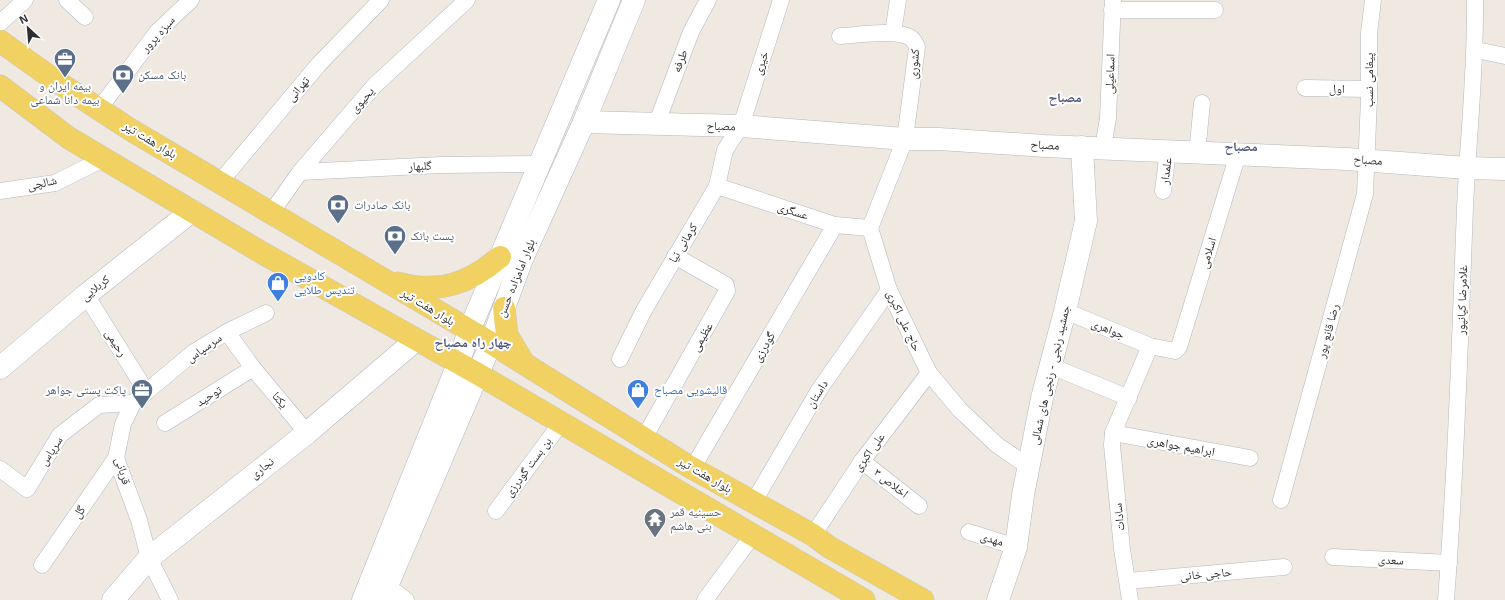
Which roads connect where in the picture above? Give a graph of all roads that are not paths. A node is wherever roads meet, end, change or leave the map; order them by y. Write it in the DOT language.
graph roads {
  1 [pos="25,0"];
  2 [pos="67,0"];
  3 [pos="191,0"];
  4 [pos="381,0"];
  5 [pos="467,0"];
  6 [pos="609,0"];
  7 [pos="634,0"];
  8 [pos="708,0"];
  9 [pos="781,0"];
  10 [pos="898,0"];
  11 [pos="1373,0"];
  12 [pos="1475,0"];
  13 [pos="1112,5"];
  14 [pos="1215,10"];
  15 [pos="85,17"];
  16 [pos="0,23"];
  17 [pos="893,34"];
  18 [pos="840,36"];
  19 [pos="0,41"];
  20 [pos="1476,50"];
  21 [pos="1505,56"];
  22 [pos="0,86"];
  23 [pos="1306,88"];
  24 [pos="1369,89"];
  25 [pos="1202,103"];
  26 [pos="99,109"];
  27 [pos="584,122"];
  28 [pos="656,125"];
  29 [pos="741,126"];
  30 [pos="905,139"];
  31 [pos="1082,147"];
  32 [pos="1103,148"];
  33 [pos="1168,151"];
  34 [pos="1196,153"];
  35 [pos="1238,154"];
  36 [pos="104,158"];
  37 [pos="1367,160"];
  38 [pos="540,164"];
  39 [pos="1467,168"];
  40 [pos="1505,169"];
  41 [pos="300,172"];
  42 [pos="220,182"];
  43 [pos="717,186"];
  44 [pos="5,190"];
  45 [pos="1163,191"];
  46 [pos="0,202"];
  47 [pos="192,211"];
  48 [pos="271,213"];
  49 [pos="835,225"];
  50 [pos="870,228"];
  51 [pos="675,256"];
  52 [pos="500,257"];
  53 [pos="382,279"];
  54 [pos="889,290"];
  55 [pos="86,295"];
  56 [pos="504,308"];
  57 [pos="1065,311"];
  58 [pos="266,313"];
  59 [pos="469,331"];
  60 [pos="227,332"];
  61 [pos="416,340"];
  62 [pos="491,343"];
  63 [pos="1150,346"];
  64 [pos="1175,351"];
  65 [pos="620,360"];
  66 [pos="458,364"];
  67 [pos="525,364"];
  68 [pos="1050,366"];
  69 [pos="0,368"];
  70 [pos="253,368"];
  71 [pos="928,373"];
  72 [pos="478,374"];
  73 [pos="146,390"];
  74 [pos="1129,398"];
  75 [pos="134,403"];
  76 [pos="165,423"];
  77 [pos="560,423"];
  78 [pos="307,433"];
  79 [pos="1113,433"];
  80 [pos="644,438"];
  81 [pos="116,458"];
  82 [pos="1250,458"];
  83 [pos="862,461"];
  84 [pos="1029,467"];
  85 [pos="0,469"];
  86 [pos="692,469"];
  87 [pos="1282,500"];
  88 [pos="753,503"];
  89 [pos="919,506"];
  90 [pos="496,511"];
  91 [pos="968,532"];
  92 [pos="753,535"];
  93 [pos="821,541"];
  94 [pos="1016,547"];
  95 [pos="1333,557"];
  96 [pos="149,558"];
  97 [pos="1449,563"];
  98 [pos="42,565"];
  99 [pos="1284,567"];
  100 [pos="814,571"];
  101 [pos="884,578"];
  102 [pos="1128,581"];
  103 [pos="384,593"];
  104 [pos="113,600"];
  105 [pos="170,600"];
  106 [pos="363,600"];
  107 [pos="406,600"];
  108 [pos="705,600"];
  109 [pos="864,600"];
  110 [pos="867,600"];
  111 [pos="923,600"];
  112 [pos="998,600"];
  113 [pos="1130,600"];
  114 [pos="1446,600"];
  1 -- 16 [label="street"];
  2 -- 15 [label="street"];
  3 -- 26 [label="street, سبزه پرور"];
  4 -- 42 [label="street, تهرانی"];
  5 -- 41 [label="street, یحیوی"];
  6 -- 38 [label="street, بلوار امامزاده حسن"];
  7 -- 27 [label="street, بلوار امامزاده حسن"];
  8 -- 28 [label="street, طرفه"];
  9 -- 29 [label="street, خیری"];
  10 -- 17 [label="street"];
  11 -- 24 [label="street, پیغامی نسب"];
  12 -- 20 [label="street, غلامرضا کیانپور"];
  13 -- 14 [label="street"];
  13 -- 32 [label="street, اسماعیلی"];
  17 -- 18 [label="street, کشوری"];
  17 -- 30 [label="street, کشوری"];
  19 -- 26 [label="main road, بلوار هفت تیر"];
  20 -- 21 [label="street"];
  20 -- 39 [label="street, غلامرضا کیانپور"];
  22 -- 36 [label="main road"];
  23 -- 24 [label="street, اول"];
  24 -- 37 [label="street, پیغامی نسب"];
  25 -- 34 [label="street"];
  26 -- 42 [label="main road, بلوار هفت تیر"];
  27 -- 28 [label="street, مصباح"];
  27 -- 56 [label="street, بلوار امامزاده حسن"];
  28 -- 29 [label="street, مصباح"];
  29 -- 30 [label="street, مصباح"];
  29 -- 43 [label="street, کرمانی نیا"];
  30 -- 31 [label="street, مصباح"];
  30 -- 50 [label="street"];
  31 -- 32 [label="street, مصباح"];
  31 -- 57 [label="street, جمشید رنجی - رنجی های شمالی"];
  32 -- 33 [label="street, مصباح"];
  33 -- 34 [label="street, مصباح"];
  33 -- 45 [label="street, علمدار"];
  34 -- 35 [label="street, مصباح"];
  35 -- 37 [label="street, مصباح"];
  35 -- 64 [label="street, اسلامی"];
  36 -- 44 [label="street, شالچی"];
  36 -- 47 [label="main road"];
  37 -- 39 [label="street, مصباح"];
  37 -- 87 [label="street, رضا قانع پور"];
  38 -- 41 [label="street, گلبهار"];
  38 -- 52 [label="street, بلوار امامزاده حسن"];
  39 -- 40 [label="street, مصباح"];
  39 -- 97 [label="street, غلامرضا کیانپور"];
  41 -- 48 [label="street, یحیوی"];
  42 -- 48 [label="main road, بلوار هفت تیر"];
  43 -- 49 [label="street, عسگری"];
  43 -- 51 [label="street, کرمانی نیا"];
  44 -- 46 [label="street"];
  47 -- 55 [label="street, کربلایی"];
  47 -- 61 [label="main road"];
  48 -- 53 [label="main road, بلوار هفت تیر"];
  49 -- 50 [label="street, عسگری"];
  49 -- 86 [label="street, گودرزی"];
  50 -- 54 [label="street, حاج علی اکبری"];
  51 -- 65 [label="street, کرمانی نیا"];
  51 -- 80 [label="street, عظیمی"];
  52 -- 53 [label="main road"];
  52 -- 59 [label="street, بلوار امامزاده حسن"];
  53 -- 59 [label="main road, بلوار هفت تیر"];
  54 -- 71 [label="street, حاج علی اکبری"];
  54 -- 88 [label="street, داستان"];
  55 -- 69 [label="street, کربلایی"];
  55 -- 73 [label="street, رحیمی"];
  56 -- 62 [label="street, بلوار امامزاده حسن"];
  56 -- 67 [label="main road"];
  57 -- 63 [label="street, جواهری"];
  57 -- 68 [label="street, جمشید رنجی - رنجی های شمالی"];
  58 -- 60 [label="street, سرسپاس"];
  59 -- 62 [label="main road, بلوار هفت تیر"];
  59 -- 66 [label="street, بلوار امامزاده حسن"];
  60 -- 70 [label="street, یکتا"];
  60 -- 73 [label="street, سرسپاس"];
  61 -- 66 [label="main road"];
  61 -- 78 [label="street, نجاری"];
  62 -- 67 [label="main road, بلوار هفت تیر"];
  62 -- 72 [label="street, بلوار امامزاده حسن"];
  63 -- 64 [label="street, جواهری"];
  63 -- 74 [label="street"];
  66 -- 72 [label="main road"];
  66 -- 106 [label="street, بلوار امامزاده حسن"];
  67 -- 80 [label="main road, بلوار هفت تیر"];
  68 -- 74 [label="street"];
  68 -- 84 [label="street, جمشید رنجی - رنجی های شمالی"];
  70 -- 76 [label="street, توحید"];
  70 -- 78 [label="street, یکتا"];
  71 -- 83 [label="street, علی اکبری"];
  71 -- 84 [label="street, حاج علی اکبری"];
  72 -- 77 [label="main road"];
  72 -- 103 [label="street, بلوار امامزاده حسن"];
  73 -- 75 [label="street, قربانی"];
  74 -- 79 [label="street"];
  75 -- 81 [label="street, قربانی"];
  75 -- 85 [label="street, سرپاس"];
  77 -- 90 [label="street, بن بست گودرزی"];
  77 -- 92 [label="main road"];
  78 -- 96 [label="street, نجاری"];
  79 -- 82 [label="street, ابراهیم جواهری"];
  79 -- 102 [label="street, سادات"];
  80 -- 86 [label="main road, بلوار هفت تیر"];
  81 -- 96 [label="street, قربانی"];
  81 -- 98 [label="street, گل"];
  83 -- 89 [label="street, اخلاص ۳"];
  83 -- 93 [label="street, علی اکبری"];
  84 -- 94 [label="street, جمشید رنجی - رنجی های شمالی"];
  86 -- 88 [label="main road, بلوار هفت تیر"];
  88 -- 93 [label="main road, بلوار هفت تیر"];
  91 -- 94 [label="street, مهدی"];
  92 -- 100 [label="main road"];
  92 -- 108 [label="street"];
  93 -- 100 [label="main road"];
  93 -- 101 [label="main road, بلوار هفت تیر"];
  94 -- 112 [label="street, جمشید رنجی - رنجی های شمالی"];
  95 -- 97 [label="street, سعدی"];
  96 -- 104 [label="street, نجاری"];
  96 -- 105 [label="street"];
  97 -- 114 [label="street, غلامرضا کیانپور"];
  99 -- 102 [label="street, حاجی خانی"];
  100 -- 109 [label="main road"];
  101 -- 110 [label="main road"];
  101 -- 111 [label="main road, بلوار هفت تیر"];
  102 -- 113 [label="street, سادات"];
  103 -- 107 [label="street"];
}
